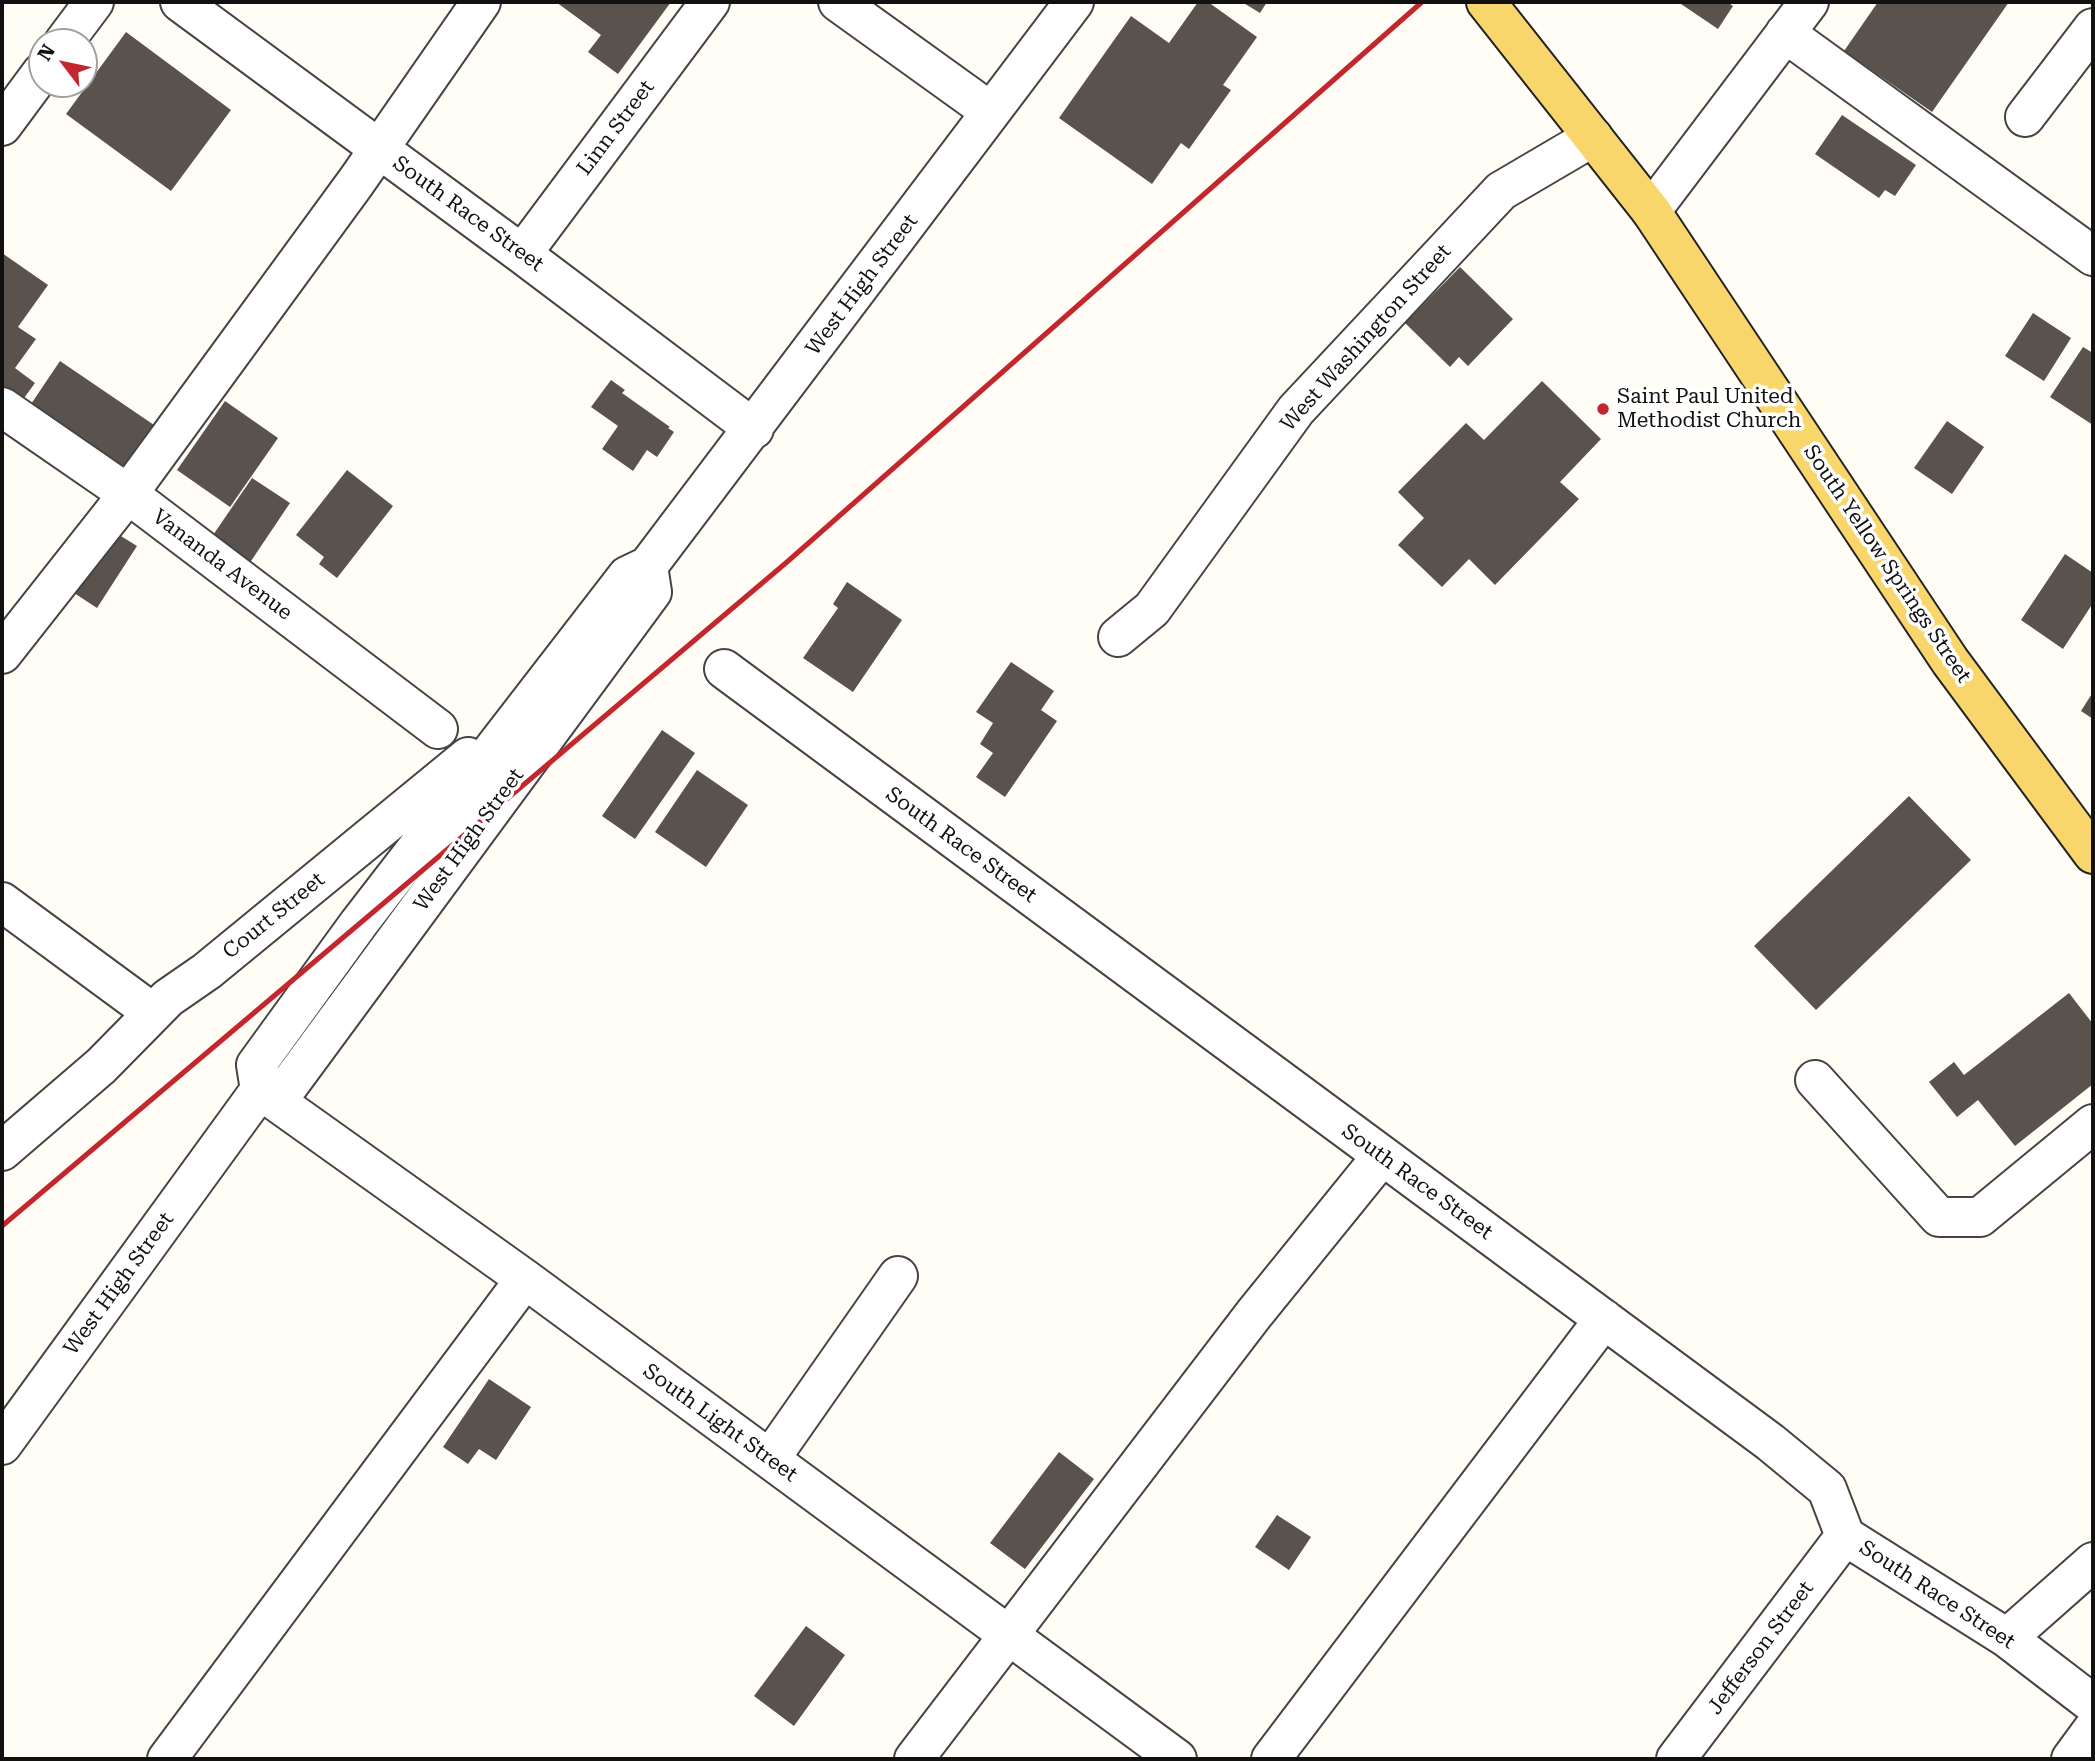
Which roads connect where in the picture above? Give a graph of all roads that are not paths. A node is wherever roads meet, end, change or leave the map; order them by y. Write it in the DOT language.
graph roads {
  1 [pos="94,2"];
  2 [pos="180,2"];
  3 [pos="481,2"];
  4 [pos="710,2"];
  5 [pos="838,2"];
  6 [pos="1074,2"];
  7 [pos="1486,2"];
  8 [pos="1809,2"];
  9 [pos="74,28"];
  10 [pos="2093,28"];
  11 [pos="1785,33"];
  12 [pos="28,91"];
  13 [pos="991,112"];
  14 [pos="2025,117"];
  15 [pos="2,126"];
  16 [pos="1593,137"];
  17 [pos="379,149"];
  18 [pos="1651,211"];
  19 [pos="522,254"];
  20 [pos="2093,256"];
  21 [pos="2,407"];
  22 [pos="754,429"];
  23 [pos="128,494"];
  24 [pos="648,566"];
  25 [pos="1118,637"];
  26 [pos="2,654"];
  27 [pos="723,669"];
  28 [pos="546,679"];
  29 [pos="438,729"];
  30 [pos="2093,854"];
  31 [pos="2,902"];
  32 [pos="153,1013"];
  33 [pos="1815,1080"];
  34 [pos="260,1090"];
  35 [pos="2093,1124"];
  36 [pos="2,1151"];
  37 [pos="1382,1156"];
  38 [pos="898,1276"];
  39 [pos="525,1279"];
  40 [pos="1604,1319"];
  41 [pos="2,1445"];
  42 [pos="769,1459"];
  43 [pos="1845,1536"];
  44 [pos="2093,1562"];
  45 [pos="1009,1635"];
  46 [pos="2007,1638"];
  47 [pos="2093,1704"];
  48 [pos="2093,1729"];
  49 [pos="167,1759"];
  50 [pos="914,1759"];
  51 [pos="1178,1759"];
  52 [pos="1271,1759"];
  53 [pos="1676,1759"];
  54 [pos="2071,1759"];
  1 -- 9 [label="street"];
  2 -- 17 [label="street, South Race Street"];
  3 -- 17 [label="street"];
  4 -- 19 [label="street, Linn Street"];
  5 -- 13 [label="street"];
  6 -- 13 [label="street, West High Street"];
  7 -- 16 [label="main road, South Yellow Springs Street"];
  8 -- 11 [label="street"];
  10 -- 14 [label="street"];
  11 -- 18 [label="street"];
  11 -- 20 [label="street"];
  12 -- 15 [label="street"];
  13 -- 22 [label="street, West High Street"];
  16 -- 18 [label="main road, South Yellow Springs Street"];
  16 -- 25 [label="street, West Washington Street"];
  17 -- 19 [label="street, South Race Street"];
  17 -- 23 [label="street"];
  18 -- 30 [label="main road, South Yellow Springs Street"];
  19 -- 22 [label="street, South Race Street"];
  21 -- 23 [label="street, Vananda Avenue"];
  22 -- 24 [label="street, West High Street"];
  23 -- 26 [label="street"];
  23 -- 29 [label="street, Vananda Avenue"];
  24 -- 28 [label="street, West High Street"];
  24 -- 34 [label="street, West High Street"];
  27 -- 37 [label="street, South Race Street"];
  28 -- 32 [label="street, Court Street"];
  28 -- 34 [label="street, West High Street"];
  31 -- 32 [label="street"];
  32 -- 36 [label="street, Court Street"];
  33 -- 35 [label="street"];
  34 -- 39 [label="street, South Light Street"];
  34 -- 41 [label="street, West High Street"];
  37 -- 40 [label="street, South Race Street"];
  37 -- 45 [label="street"];
  38 -- 42 [label="street"];
  39 -- 42 [label="street, South Light Street"];
  39 -- 49 [label="street"];
  40 -- 43 [label="street, South Race Street"];
  40 -- 52 [label="street"];
  42 -- 45 [label="street, South Light Street"];
  43 -- 46 [label="street, South Race Street"];
  43 -- 53 [label="street, Jefferson Street"];
  44 -- 46 [label="street"];
  45 -- 50 [label="street"];
  45 -- 51 [label="street, South Light Street"];
  46 -- 47 [label="street, South Race Street"];
  48 -- 54 [label="street"];
}
